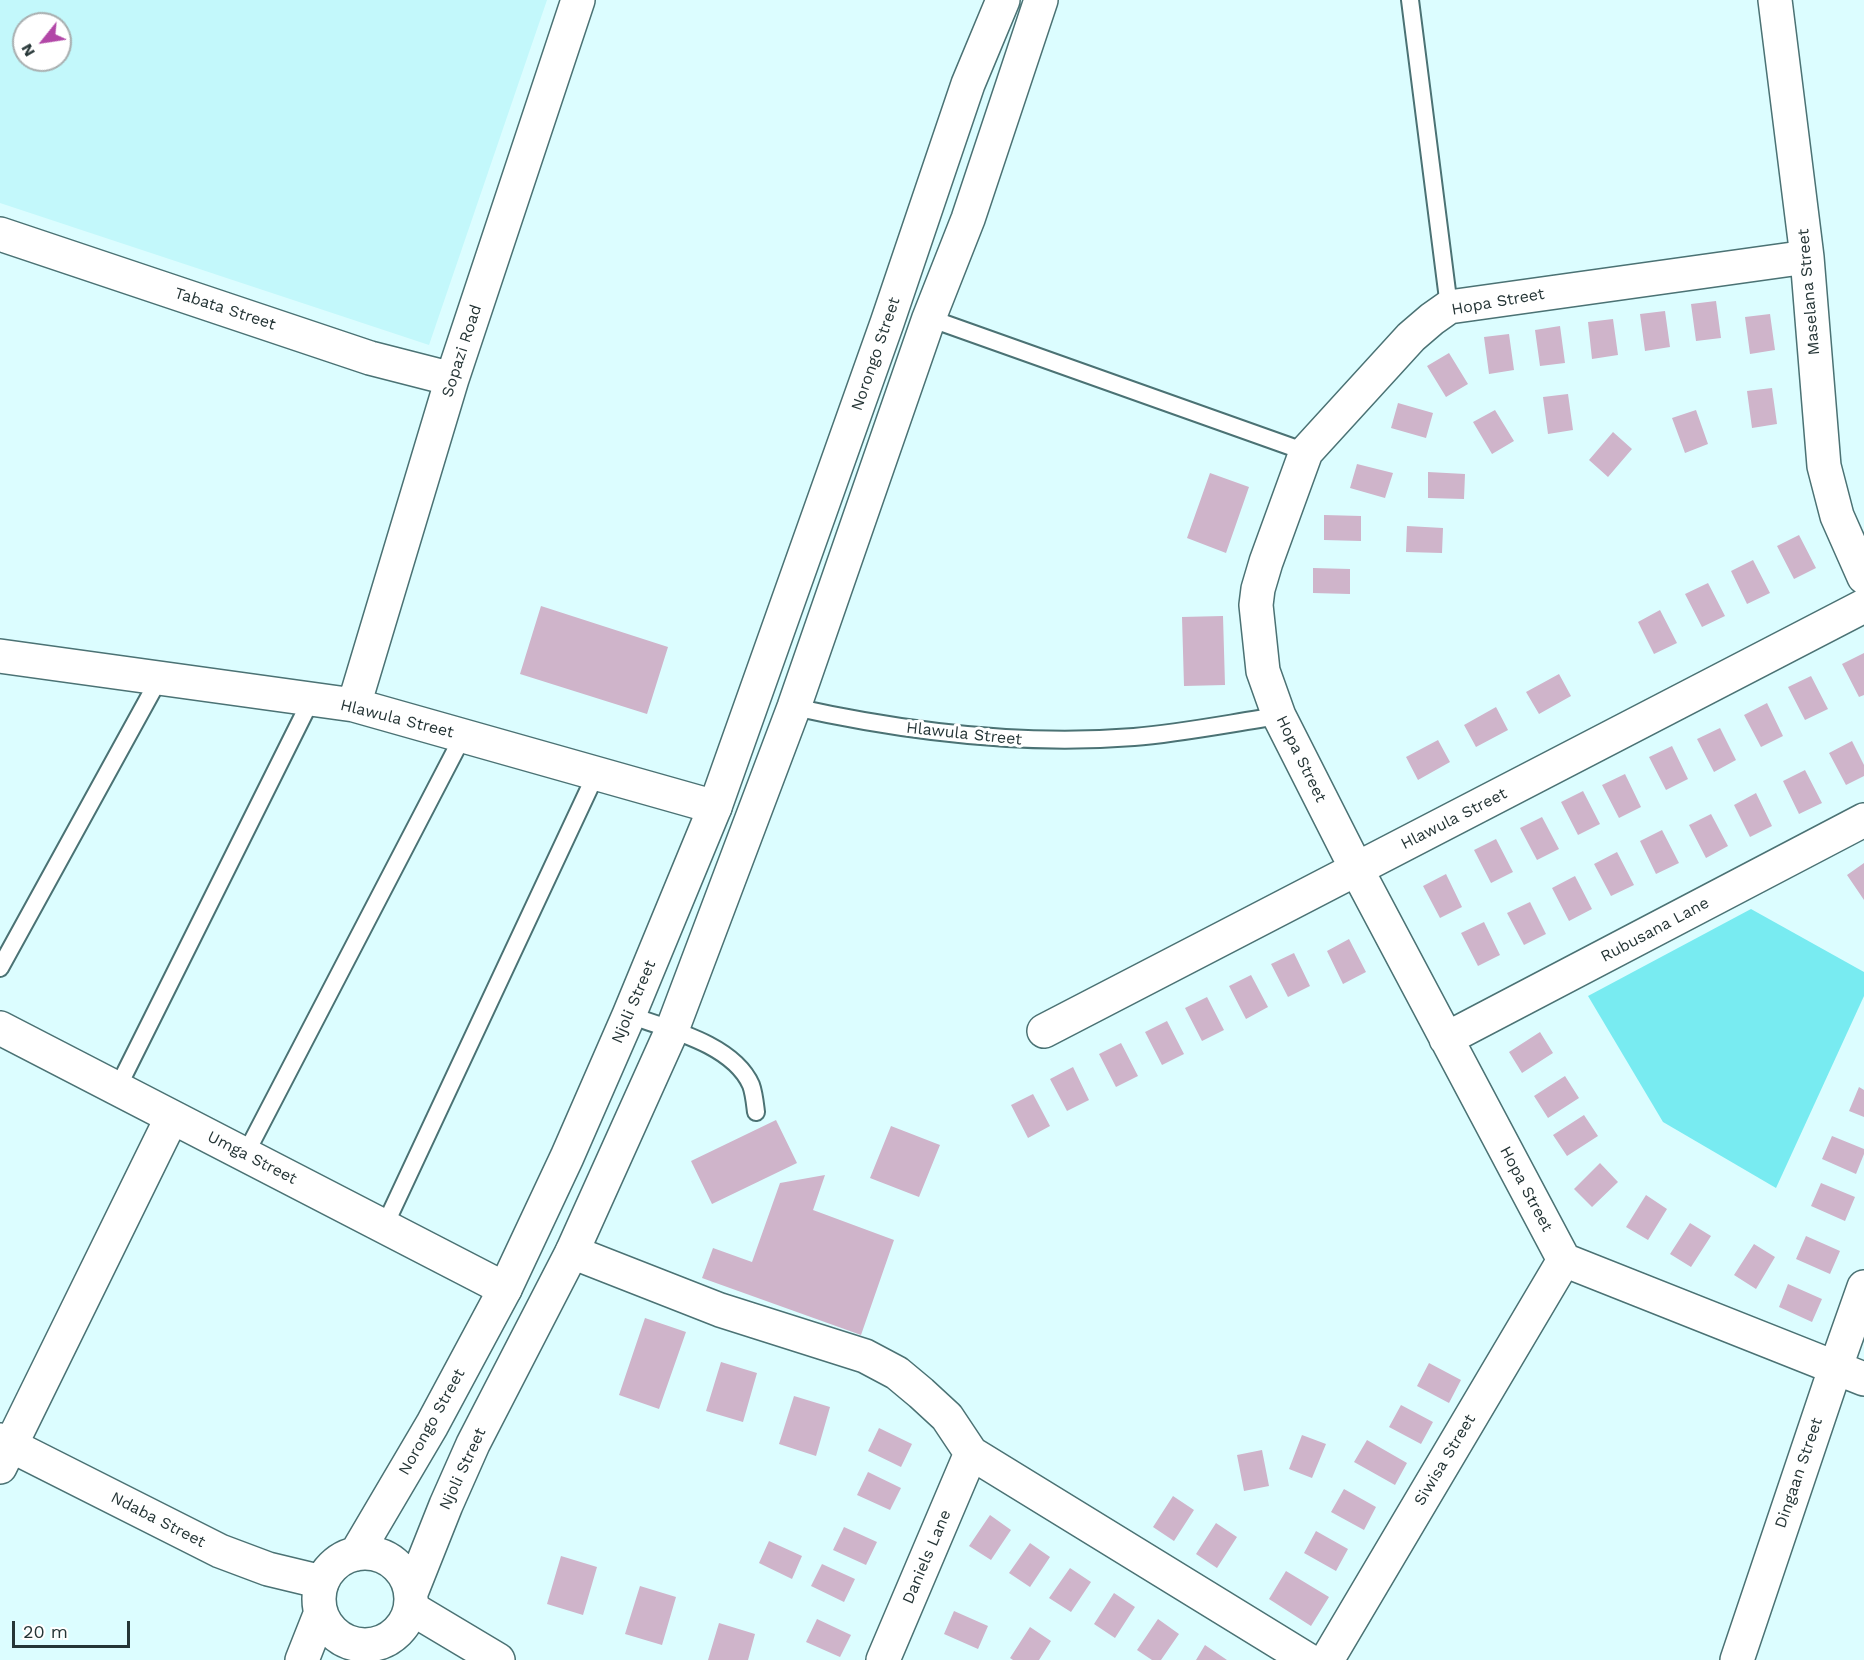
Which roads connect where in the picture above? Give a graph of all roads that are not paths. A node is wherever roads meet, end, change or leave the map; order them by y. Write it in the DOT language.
graph roads {
  1 [pos="578,0"];
  2 [pos="1003,0"];
  3 [pos="1041,0"];
  4 [pos="1410,0"];
  5 [pos="1775,0"];
  6 [pos="0,234"];
  7 [pos="1807,257"];
  8 [pos="1449,307"];
  9 [pos="929,318"];
  10 [pos="452,379"];
  11 [pos="1306,452"];
  12 [pos="1864,577"];
  13 [pos="1864,606"];
  14 [pos="0,657"];
  15 [pos="159,679"];
  16 [pos="311,700"];
  17 [pos="354,705"];
  18 [pos="794,707"];
  19 [pos="751,710"];
  20 [pos="1279,716"];
  21 [pos="463,736"];
  22 [pos="596,774"];
  23 [pos="715,807"];
  24 [pos="1864,820"];
  25 [pos="1357,870"];
  26 [pos="0,968"];
  27 [pos="629,1015"];
  28 [pos="0,1028"];
  29 [pos="672,1030"];
  30 [pos="1044,1031"];
  31 [pos="1446,1039"];
  32 [pos="117,1089"];
  33 [pos="756,1112"];
  34 [pos="172,1117"];
  35 [pos="246,1155"];
  36 [pos="384,1227"];
  37 [pos="572,1252"];
  38 [pos="1564,1260"];
  39 [pos="1864,1287"];
  40 [pos="505,1289"];
  41 [pos="1849,1374"];
  42 [pos="4,1451"];
  43 [pos="971,1453"];
  44 [pos="356,1554"];
  45 [pos="322,1597"];
  46 [pos="411,1601"];
  47 [pos="378,1651"];
  48 [pos="302,1660"];
  49 [pos="498,1660"];
  50 [pos="883,1660"];
  51 [pos="1308,1660"];
  52 [pos="1327,1660"];
  53 [pos="1737,1660"];
  1 -- 10 [label="street, Sopazi Road"];
  2 -- 19 [label="street, Norongo Street"];
  3 -- 9 [label="street"];
  4 -- 8 [label="lane"];
  5 -- 7 [label="street, Maselana Street"];
  6 -- 10 [label="street, Tabata Street"];
  7 -- 8 [label="street, Hopa Street"];
  7 -- 12 [label="street, Maselana Street"];
  8 -- 11 [label="street, Hopa Street"];
  9 -- 11 [label="lane"];
  9 -- 18 [label="street"];
  10 -- 17 [label="street, Sopazi Road"];
  11 -- 20 [label="street, Hopa Street"];
  13 -- 25 [label="street, Hlawula Street"];
  14 -- 15 [label="street, Hlawula Street"];
  15 -- 16 [label="street, Hlawula Street"];
  15 -- 26 [label="lane"];
  16 -- 17 [label="street, Hlawula Street"];
  16 -- 32 [label="lane"];
  17 -- 21 [label="street, Hlawula Street"];
  18 -- 20 [label="lane, Hlawula Street"];
  18 -- 29 [label="street, Njoli Street"];
  19 -- 23 [label="street, Njoli Street"];
  20 -- 25 [label="street, Hopa Street"];
  21 -- 22 [label="street, Hlawula Street"];
  21 -- 35 [label="lane"];
  22 -- 23 [label="street, Hlawula Street"];
  22 -- 36 [label="lane"];
  23 -- 27 [label="street, Njoli Street"];
  24 -- 31 [label="street, Rubusana Lane"];
  25 -- 30 [label="street, Hlawula Street"];
  25 -- 31 [label="street, Hopa Street"];
  27 -- 29 [label="lane"];
  27 -- 40 [label="street, Njoli Street"];
  28 -- 32 [label="street, Umga Street"];
  29 -- 33 [label="lane"];
  29 -- 37 [label="street, Njoli Street"];
  31 -- 38 [label="street, Hopa Street"];
  32 -- 34 [label="street, Umga Street"];
  34 -- 35 [label="street, Umga Street"];
  34 -- 42 [label="street"];
  35 -- 36 [label="street, Umga Street"];
  36 -- 40 [label="street, Umga Street"];
  37 -- 43 [label="street"];
  37 -- 46 [label="street, Njoli Street"];
  38 -- 41 [label="street"];
  38 -- 52 [label="street, Siwisa Street"];
  39 -- 41 [label="street, Dingaan Street"];
  40 -- 44 [label="street, Norongo Street"];
  41 -- 53 [label="street, Dingaan Street"];
  42 -- 45 [label="street, Ndaba Street"];
  43 -- 50 [label="street, Daniels Lane"];
  43 -- 51 [label="street"];
  44 -- 45 [label="street"];
  44 -- 46 [label="street"];
  45 -- 47 [label="street"];
  45 -- 48 [label="street"];
  46 -- 47 [label="street"];
  46 -- 49 [label="street"];
}
